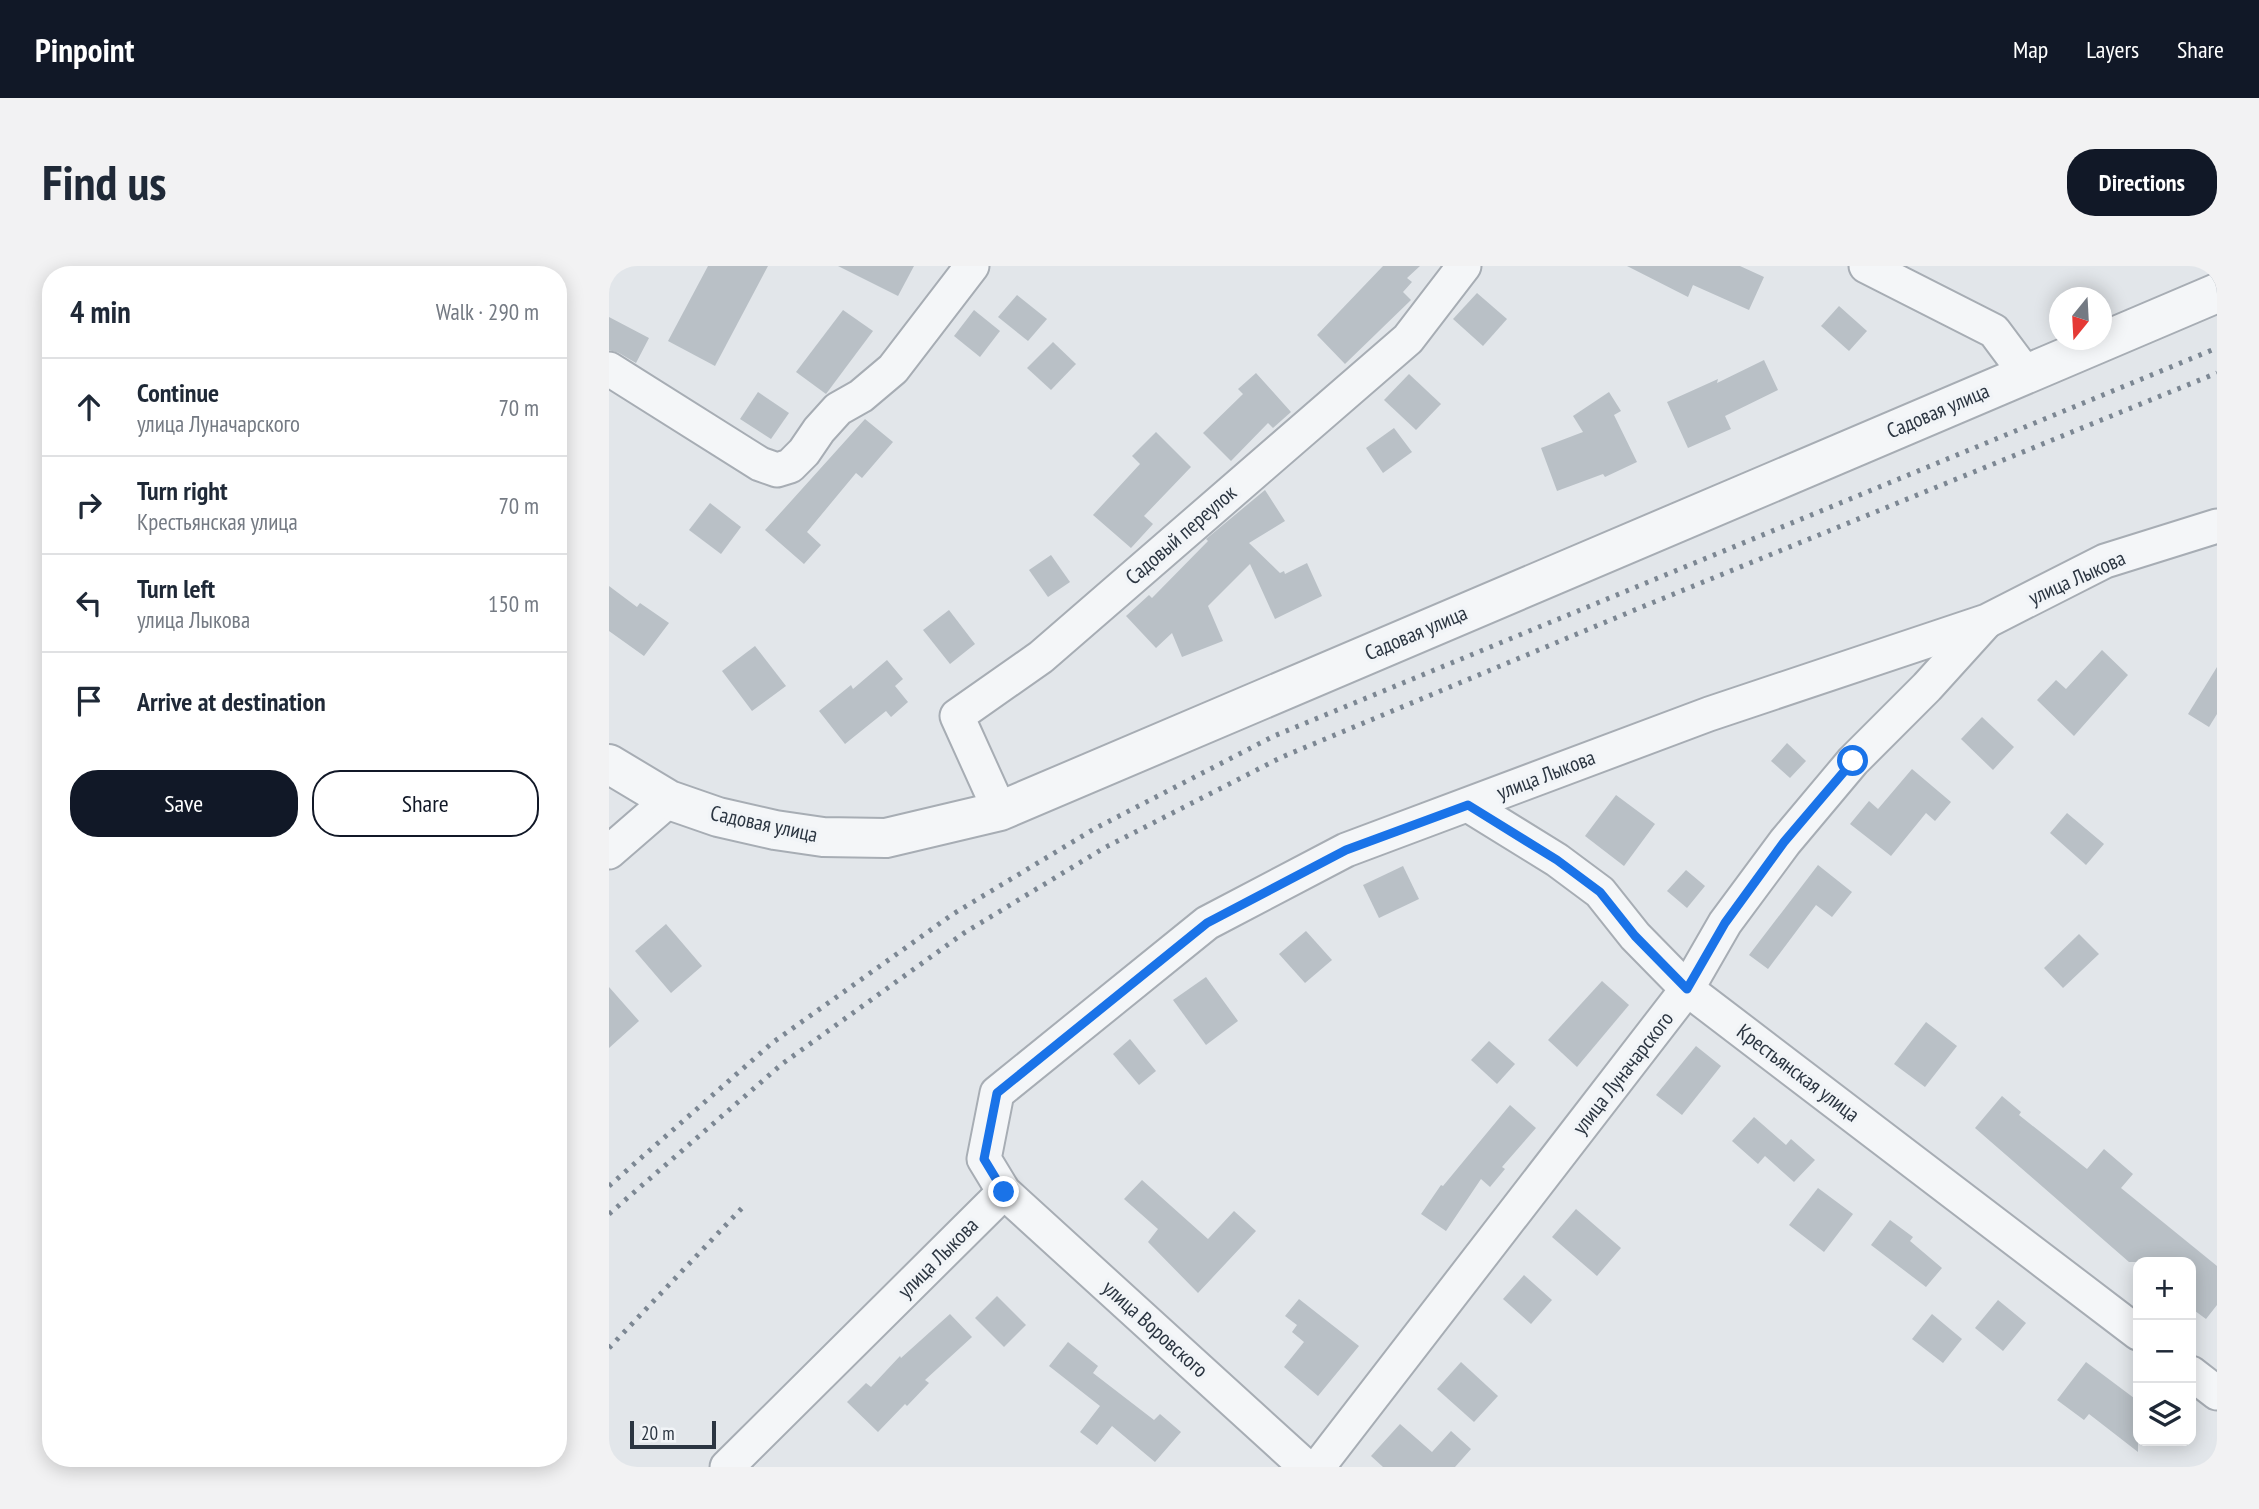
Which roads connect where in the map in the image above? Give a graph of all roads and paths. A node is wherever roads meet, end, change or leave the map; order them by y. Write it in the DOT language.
graph roads {
  1 [pos="972,266"];
  2 [pos="1464,266"];
  3 [pos="1866,266"];
  4 [pos="2217,293"];
  5 [pos="609,369"];
  6 [pos="2026,373"];
  7 [pos="2214,531"];
  8 [pos="1987,621"];
  9 [pos="609,764"];
  10 [pos="669,800"];
  11 [pos="1468,805"];
  12 [pos="1000,811"];
  13 [pos="609,852"];
  14 [pos="1687,989"];
  15 [pos="1004,1192"];
  16 [pos="2133,1329"];
  17 [pos="2196,1377"];
  18 [pos="2217,1393"];
  19 [pos="727,1467"];
  20 [pos="1306,1467"];
  21 [pos="1318,1467"];
  1 -- 5 [label="street"];
  2 -- 12 [label="street, Садовый переулок"];
  3 -- 6 [label="street"];
  4 -- 6 [label="street, Садовая улица"];
  6 -- 12 [label="street, Садовая улица"];
  7 -- 8 [label="street, улица Лыкова"];
  8 -- 11 [label="street, улица Лыкова"];
  8 -- 14 [label="street, улица Луначарского"];
  9 -- 10 [label="street, Садовая улица"];
  10 -- 12 [label="street, Садовая улица"];
  10 -- 13 [label="street"];
  11 -- 14 [label="street, Крестьянская улица"];
  11 -- 15 [label="street, улица Лыкова"];
  14 -- 16 [label="street, Крестьянская улица"];
  14 -- 21 [label="street, улица Луначарского"];
  15 -- 19 [label="street, улица Лыкова"];
  15 -- 20 [label="street, улица Воровского"];
  17 -- 18 [label="street"];
}
